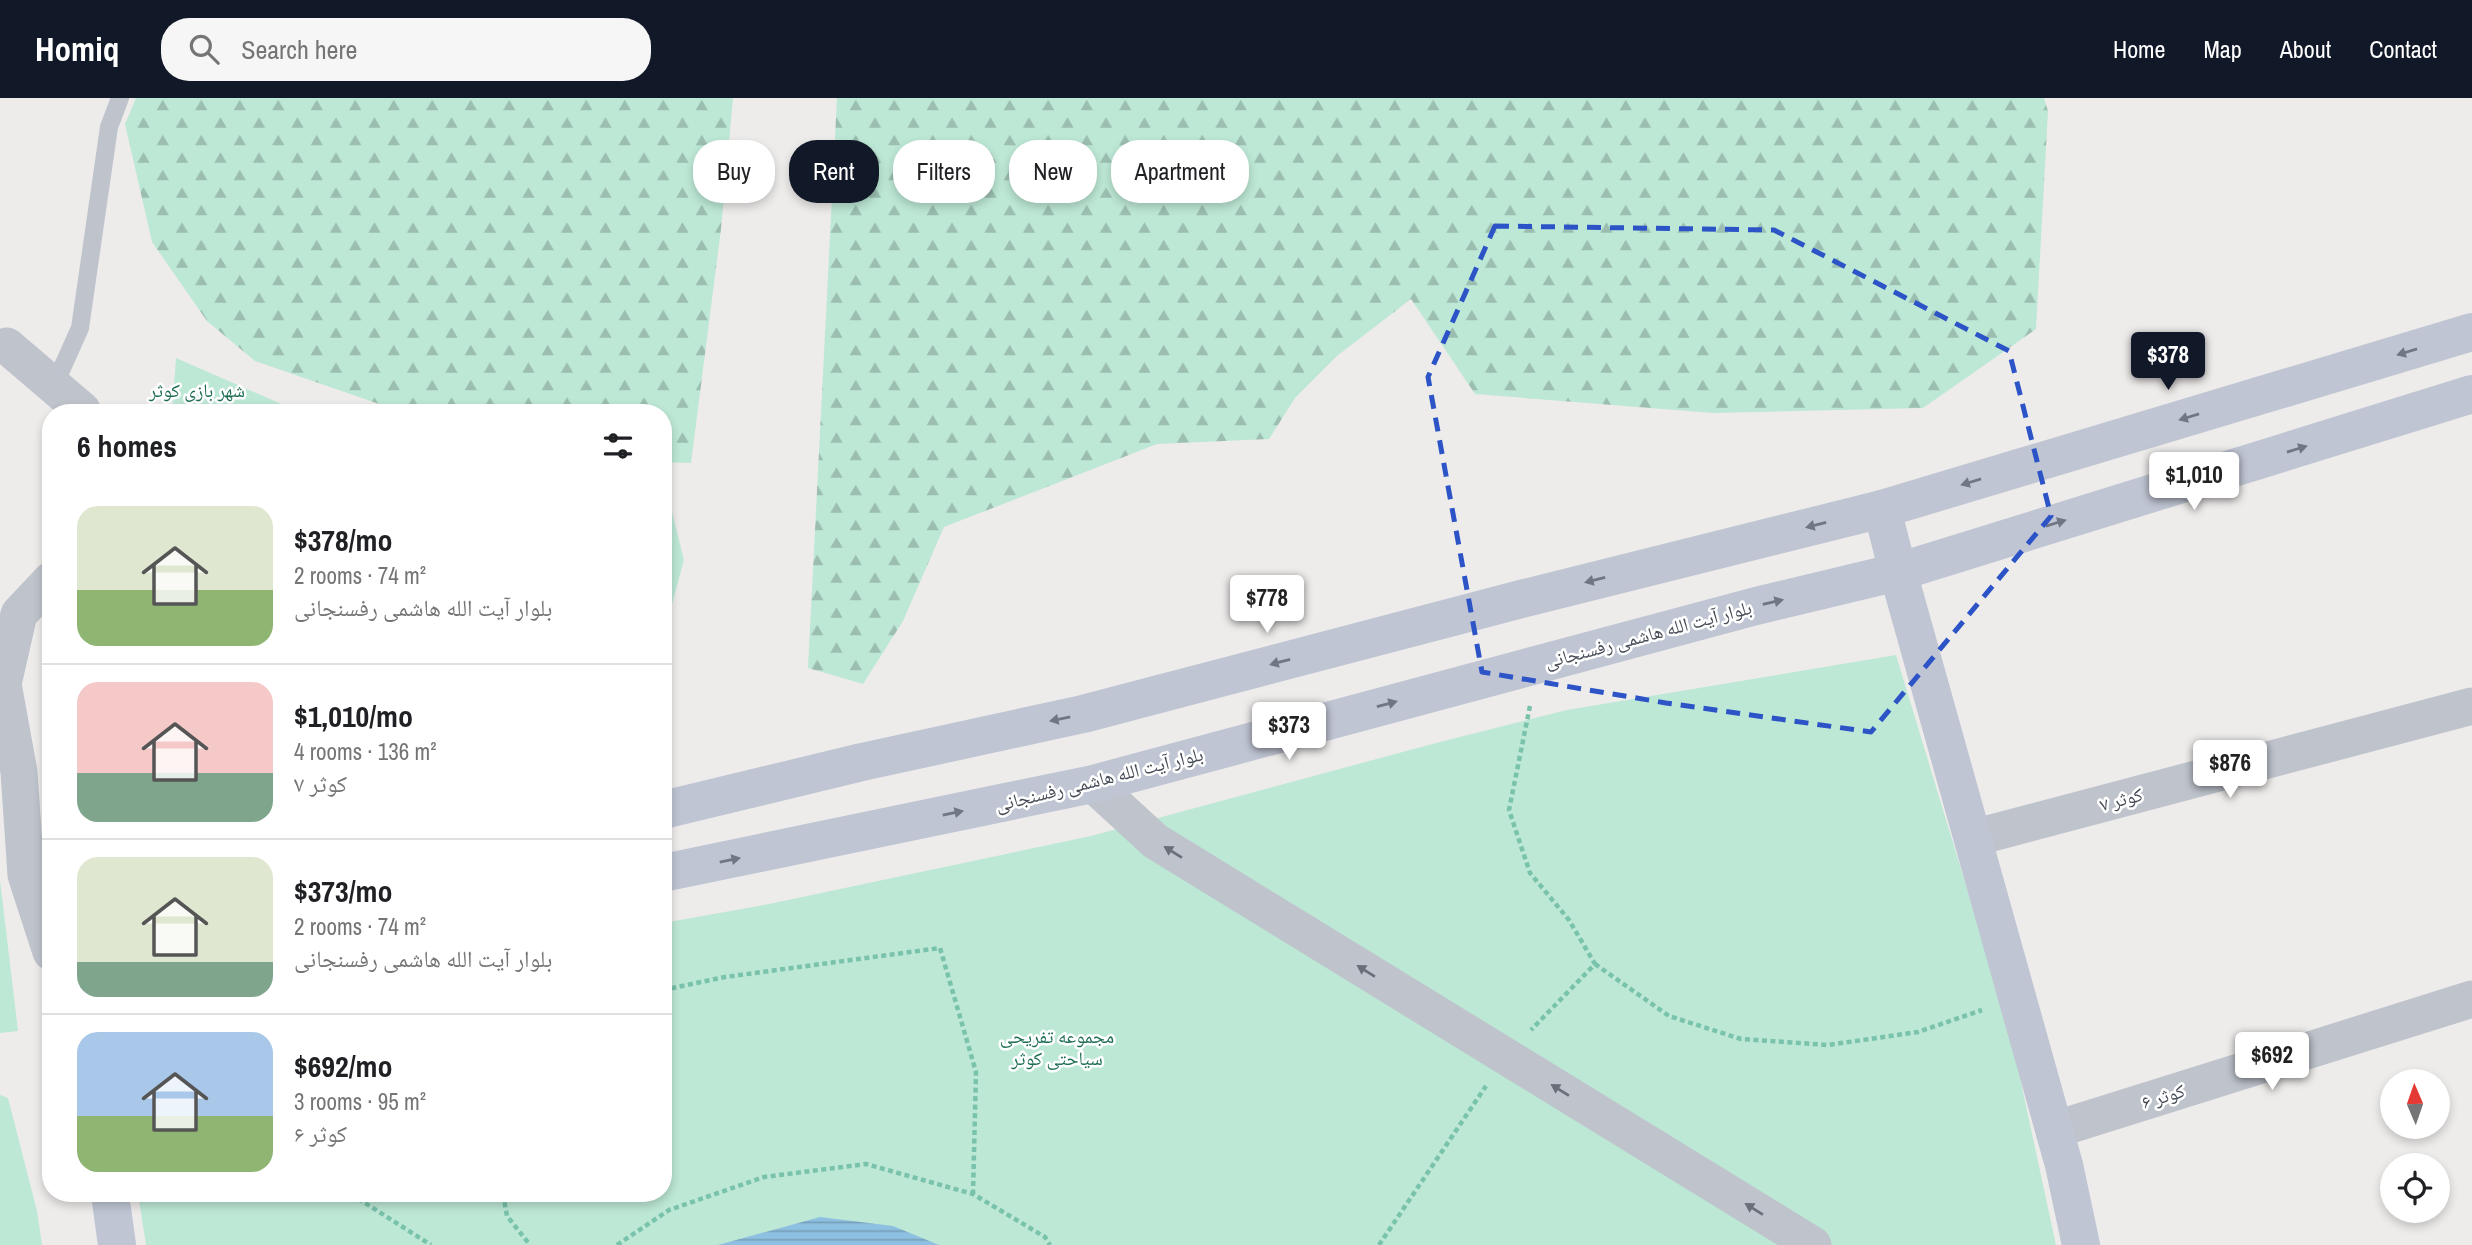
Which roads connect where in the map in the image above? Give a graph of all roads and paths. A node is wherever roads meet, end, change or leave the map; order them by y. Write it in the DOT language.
graph roads {
  1 [pos="120,98"];
  2 [pos="2472,332"];
  3 [pos="7,346"];
  4 [pos="54,386"];
  5 [pos="2472,394"];
  6 [pos="75,404"];
  7 [pos="1882,509"];
  8 [pos="1898,572"];
  9 [pos="42,590"];
  10 [pos="1539,663"];
  11 [pos="2472,706"];
  12 [pos="5,722"];
  13 [pos="1093,784"];
  14 [pos="672,808"];
  15 [pos="1973,838"];
  16 [pos="672,871"];
  17 [pos="42,924"];
  18 [pos="1595,964"];
  19 [pos="672,988"];
  20 [pos="2017,997"];
  21 [pos="2472,999"];
  22 [pos="1506,1057"];
  23 [pos="2054,1130"];
  24 [pos="973,1194"];
  25 [pos="111,1202"];
  26 [pos="364,1202"];
  27 [pos="505,1202"];
  28 [pos="117,1245"];
  29 [pos="431,1245"];
  30 [pos="530,1245"];
  31 [pos="618,1245"];
  32 [pos="1050,1245"];
  33 [pos="1379,1245"];
  34 [pos="1812,1245"];
  35 [pos="2081,1245"];
  1 -- 4 [label="lane"];
  2 -- 7 [label="street, one-way"];
  3 -- 4 [label="street"];
  4 -- 6 [label="street"];
  8 -- 5 [label="street, بلوار آیت الله هاشمی رفسنجانی, one-way"];
  7 -- 8 [label="street"];
  7 -- 14 [label="street, one-way"];
  10 -- 8 [label="street, بلوار آیت الله هاشمی رفسنجانی, one-way"];
  8 -- 15 [label="street"];
  9 -- 12 [label="street"];
  13 -- 10 [label="street, بلوار آیت الله هاشمی رفسنجانی, one-way"];
  10 -- 18 [label="path"];
  11 -- 15 [label="street, کوثر ۷"];
  12 -- 17 [label="street"];
  16 -- 13 [label="street, بلوار آیت الله هاشمی رفسنجانی, one-way"];
  22 -- 13 [label="street, one-way"];
  15 -- 20 [label="street"];
  18 -- 20 [label="path"];
  18 -- 22 [label="path"];
  19 -- 24 [label="path"];
  20 -- 23 [label="street"];
  21 -- 23 [label="street, کوثر ۶"];
  22 -- 33 [label="path"];
  34 -- 22 [label="street, one-way"];
  23 -- 35 [label="street"];
  24 -- 31 [label="path"];
  24 -- 32 [label="path"];
  25 -- 28 [label="street"];
  26 -- 29 [label="path"];
  27 -- 30 [label="path"];
}
